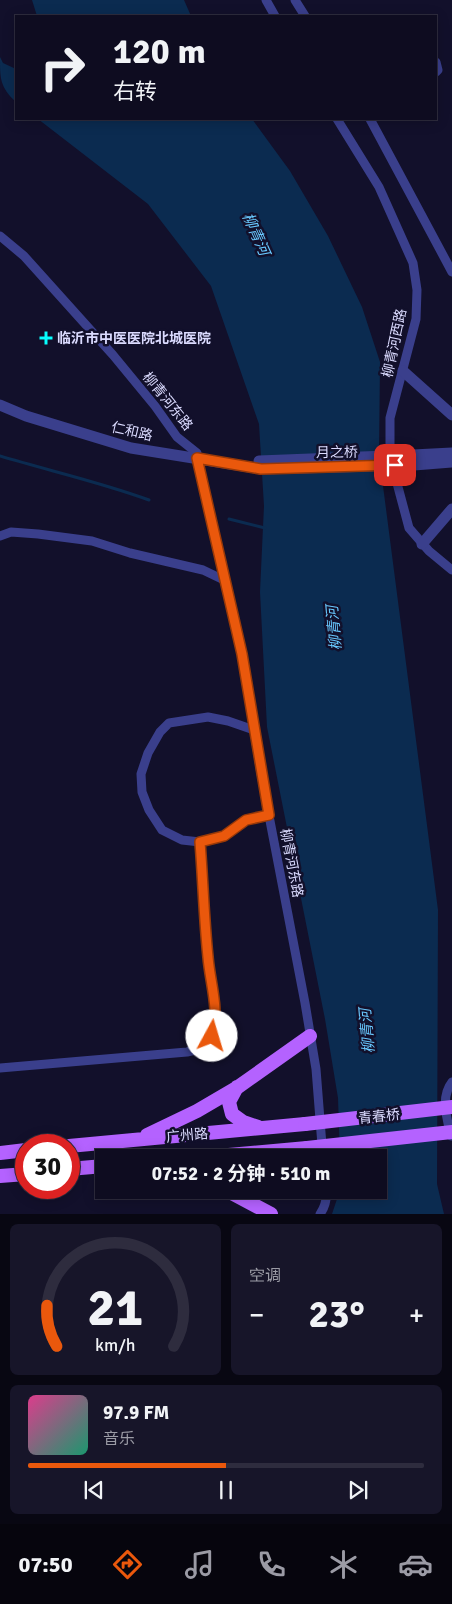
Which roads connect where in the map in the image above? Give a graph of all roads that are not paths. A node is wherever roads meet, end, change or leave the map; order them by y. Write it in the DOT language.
graph roads {
  1 [pos="266,0"];
  2 [pos="295,0"];
  3 [pos="274,15"];
  4 [pos="304,15"];
  5 [pos="338,120"];
  6 [pos="371,120"];
  7 [pos="0,236"];
  8 [pos="452,272"];
  9 [pos="403,371"];
  10 [pos="0,399"];
  11 [pos="0,405"];
  12 [pos="452,415"];
  13 [pos="452,453"];
  14 [pos="197,456"];
  15 [pos="413,460"];
  16 [pos="452,462"];
  17 [pos="260,465"];
  18 [pos="452,508"];
  19 [pos="0,536"];
  20 [pos="422,544"];
  21 [pos="452,570"];
  22 [pos="226,581"];
  23 [pos="254,730"];
  24 [pos="269,815"];
  25 [pos="200,842"];
  26 [pos="310,1036"];
  27 [pos="0,1068"];
  28 [pos="452,1082"];
  29 [pos="238,1087"];
  30 [pos="452,1107"];
  31 [pos="305,1124"];
  32 [pos="262,1128"];
  33 [pos="452,1132"];
  34 [pos="452,1138"];
  35 [pos="139,1139"];
  36 [pos="80,1145"];
  37 [pos="307,1148"];
  38 [pos="299,1149"];
  39 [pos="322,1149"];
  40 [pos="15,1151"];
  41 [pos="0,1153"];
  42 [pos="95,1167"];
  43 [pos="80,1168"];
  44 [pos="15,1175"];
  45 [pos="0,1176"];
  46 [pos="242,1199"];
  47 [pos="246,1199"];
  48 [pos="327,1199"];
  49 [pos="248,1202"];
  50 [pos="271,1214"];
  51 [pos="320,1214"];
  1 -- 3 [label="street"];
  2 -- 4 [label="street"];
  5 -- 9 [label="street, 柳青河西路"];
  6 -- 8 [label="street"];
  7 -- 14 [label="street, 柳青河东路"];
  9 -- 12 [label="street"];
  9 -- 20 [label="street, 柳青河西路"];
  10 -- 14 [label="street, 仁和路"];
  11 -- 14 [label="street, 仁和路"];
  13 -- 15 [label="street"];
  14 -- 17 [label="street, 仁和路"];
  14 -- 22 [label="street, 柳青河东路"];
  15 -- 16 [label="street"];
  15 -- 17 [label="street, 月之桥, bridge"];
  18 -- 20 [label="street"];
  19 -- 22 [label="street"];
  20 -- 21 [label="street, 柳青河西路"];
  22 -- 23 [label="street, 柳青河东路"];
  23 -- 24 [label="street, 柳青河东路"];
  23 -- 25 [label="street"];
  24 -- 25 [label="street"];
  24 -- 26 [label="street, 柳青河东路"];
  25 -- 27 [label="street"];
  26 -- 29 [label="main road"];
  26 -- 39 [label="street, 柳青河东路"];
  28 -- 34 [label="street"];
  29 -- 32 [label="main road"];
  29 -- 35 [label="main road"];
  30 -- 31 [label="main road, 青春桥, bridge"];
  31 -- 32 [label="main road, 广州路"];
  32 -- 35 [label="main road, 广州路"];
  33 -- 37 [label="main road, 青春桥, bridge"];
  35 -- 36 [label="main road, 广州路"];
  37 -- 38 [label="main road, 广州路"];
  40 -- 41 [label="main road"];
  42 -- 43 [label="main road"];
  44 -- 45 [label="main road"];
  46 -- 49 [label="main road"];
  47 -- 49 [label="main road"];
  48 -- 51 [label="street"];
  49 -- 50 [label="main road"];
}
